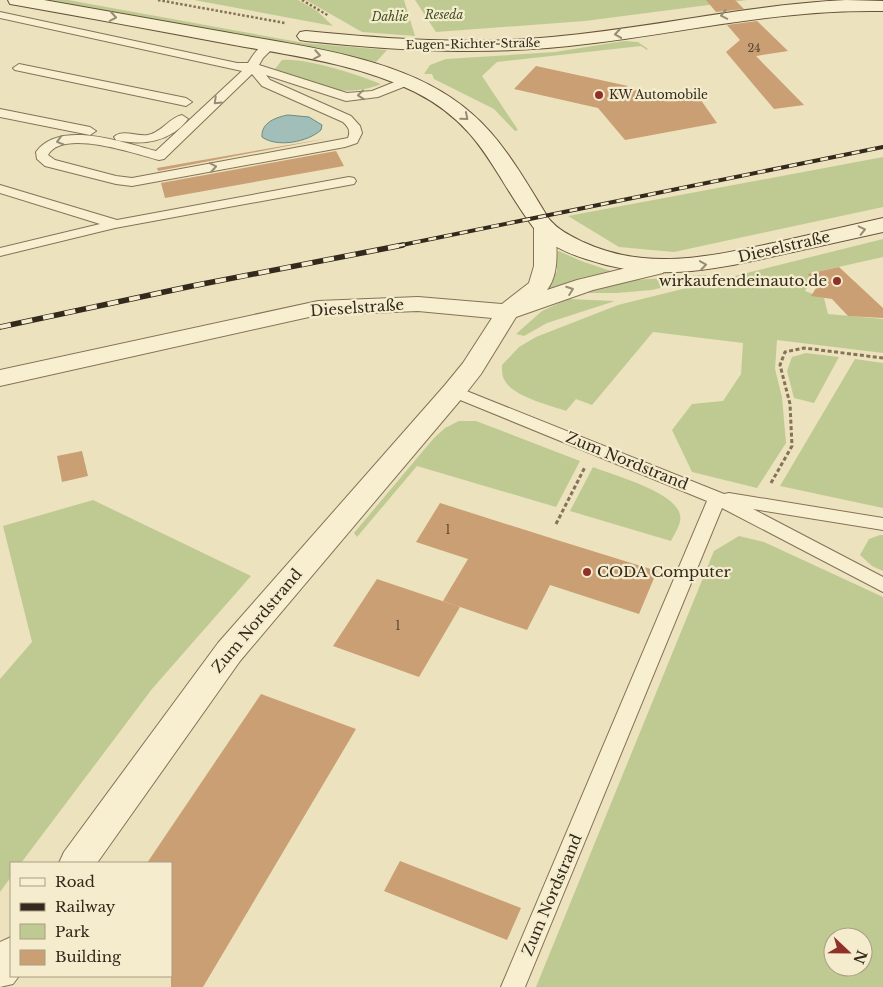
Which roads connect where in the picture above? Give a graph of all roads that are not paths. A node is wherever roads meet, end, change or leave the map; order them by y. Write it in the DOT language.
graph roads {
  1 [pos="16,0"];
  2 [pos="94,0"];
  3 [pos="883,6"];
  4 [pos="0,15"];
  5 [pos="269,46"];
  6 [pos="460,47"];
  7 [pos="238,67"];
  8 [pos="252,67"];
  9 [pos="19,68"];
  10 [pos="407,81"];
  11 [pos="186,102"];
  12 [pos="0,113"];
  13 [pos="350,182"];
  14 [pos="0,189"];
  15 [pos="116,224"];
  16 [pos="543,225"];
  17 [pos="883,225"];
  18 [pos="0,252"];
  19 [pos="654,268"];
  20 [pos="507,312"];
  21 [pos="0,378"];
  22 [pos="454,391"];
  23 [pos="716,498"];
  24 [pos="883,524"];
  25 [pos="883,585"];
  26 [pos="78,862"];
  27 [pos="10,956"];
  28 [pos="0,971"];
  29 [pos="513,987"];
  1 -- 5 [label="main road, one-way"];
  2 -- 6 [label="main road, Eugen-Richter-Straße"];
  3 -- 6 [label="main road, Eugen-Richter-Straße, one-way"];
  4 -- 7 [label="lane"];
  5 -- 8 [label="lane"];
  5 -- 10 [label="main road, one-way"];
  6 -- 10 [label="main road"];
  7 -- 8 [label="lane"];
  7 -- 12 [label="lane"];
  8 -- 8 [label="lane, one-way"];
  10 -- 8 [label="lane, one-way"];
  9 -- 11 [label="lane"];
  10 -- 16 [label="main road, one-way"];
  13 -- 15 [label="lane"];
  14 -- 15 [label="lane"];
  15 -- 18 [label="lane"];
  16 -- 19 [label="main road, Dieselstraße"];
  16 -- 20 [label="main road, Zum Nordstrand"];
  19 -- 17 [label="main road, Dieselstraße, one-way"];
  20 -- 19 [label="main road, Dieselstraße, one-way"];
  20 -- 21 [label="main road, Dieselstraße"];
  20 -- 22 [label="main road, Zum Nordstrand"];
  22 -- 23 [label="lane, Zum Nordstrand"];
  22 -- 26 [label="main road, Zum Nordstrand"];
  23 -- 24 [label="lane, Zum Nordstrand"];
  23 -- 25 [label="lane"];
  23 -- 29 [label="lane, Zum Nordstrand"];
  27 -- 28 [label="main road"];
}
